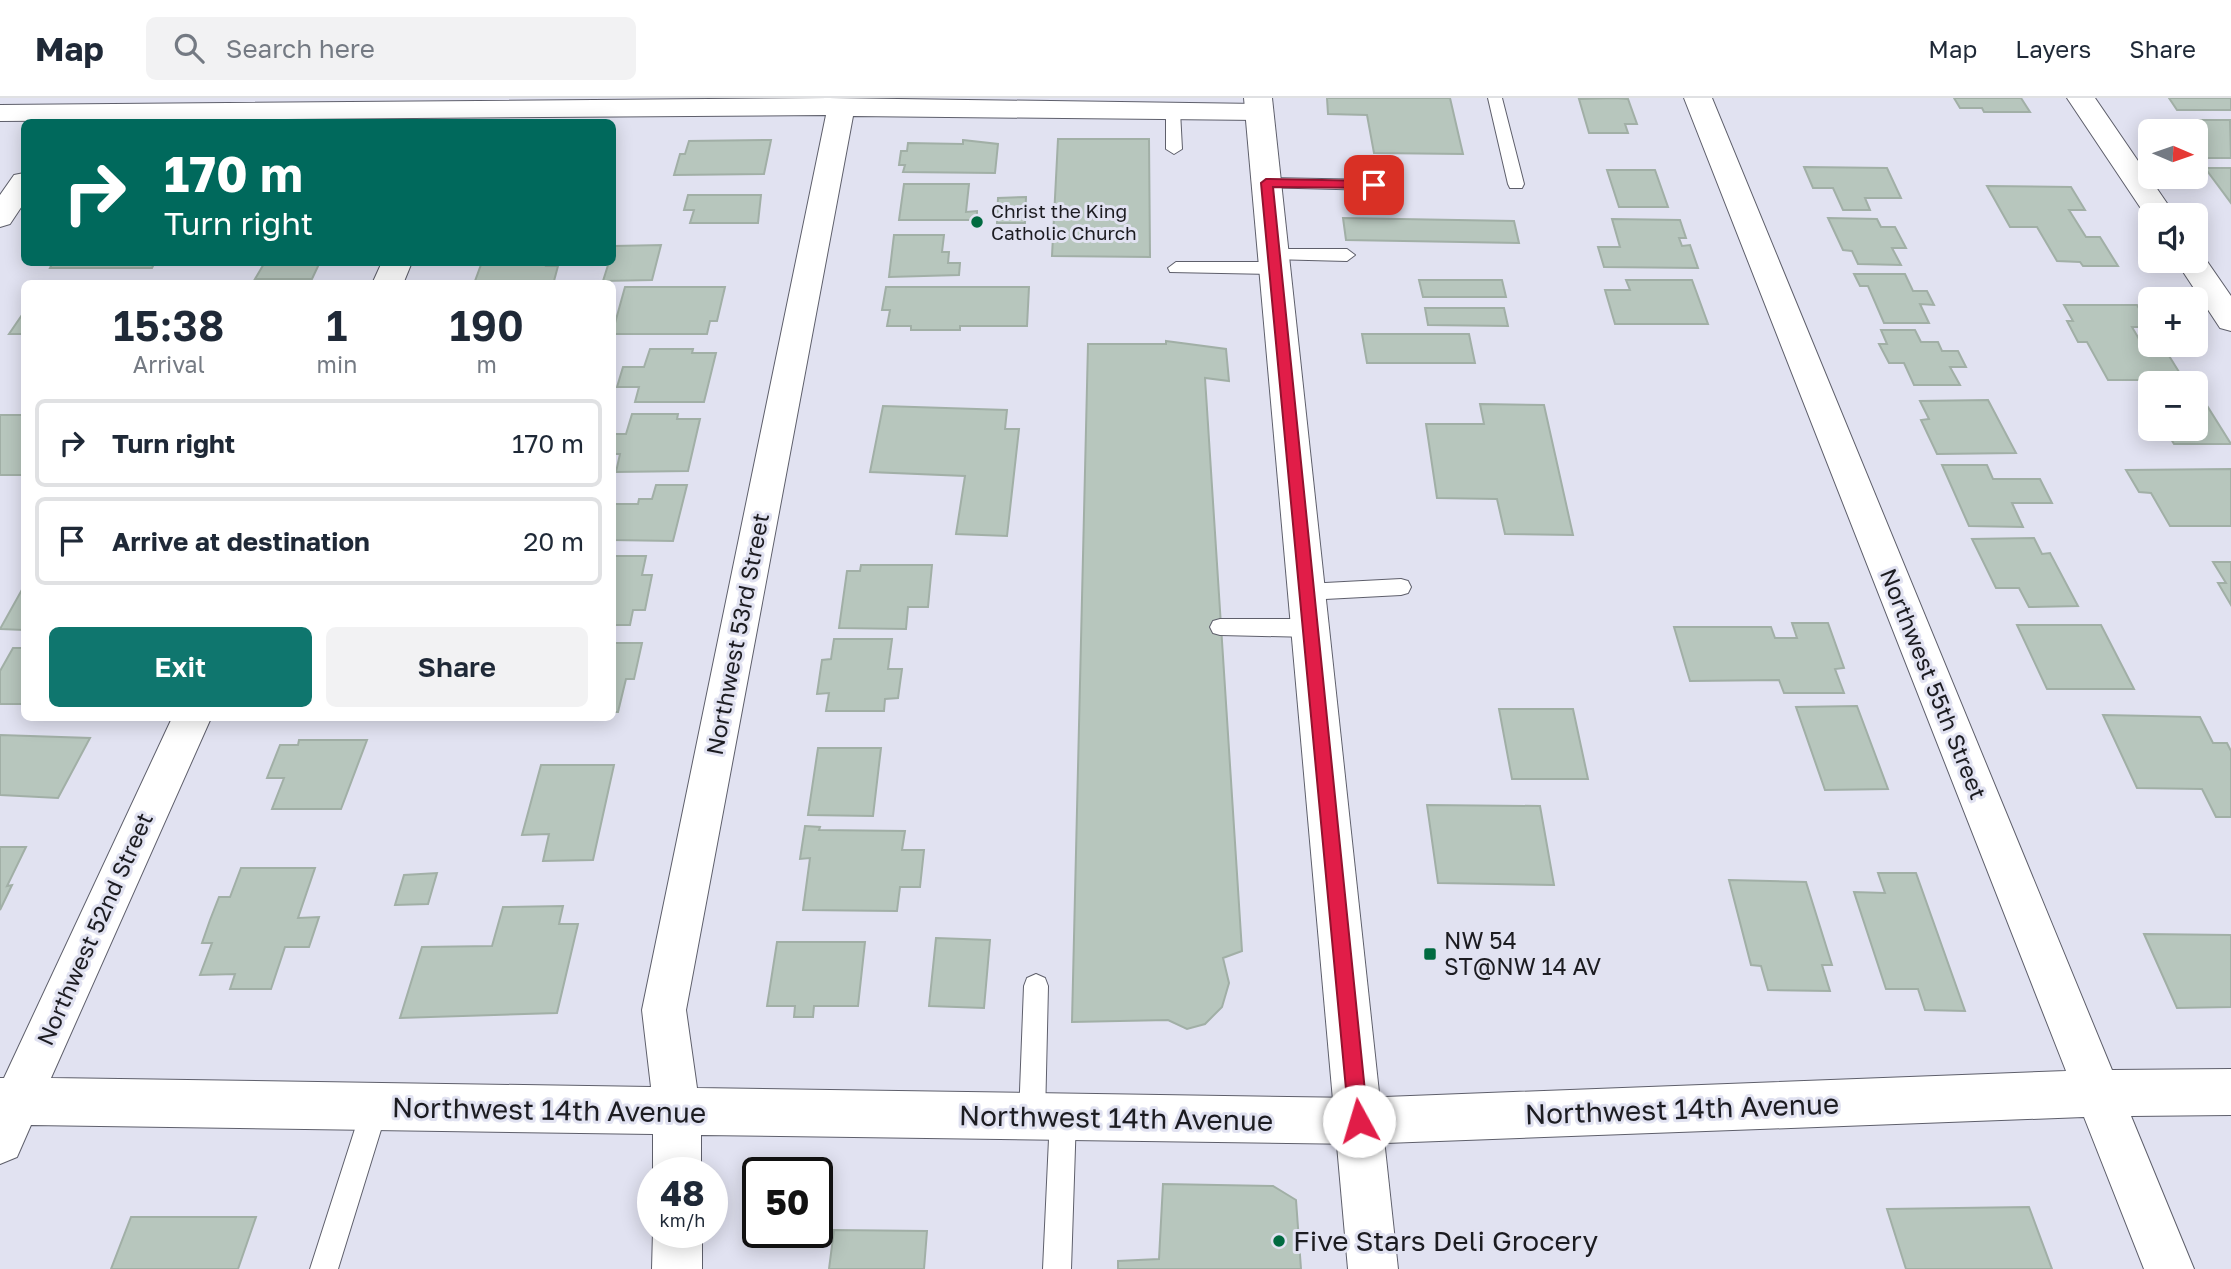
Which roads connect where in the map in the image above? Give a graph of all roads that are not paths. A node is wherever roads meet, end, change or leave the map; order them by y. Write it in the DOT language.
graph roads {
  1 [pos="1495,98"];
  2 [pos="1698,98"];
  3 [pos="2081,98"];
  4 [pos="842,102"];
  5 [pos="1259,105"];
  6 [pos="466,109"];
  7 [pos="74,111"];
  8 [pos="1172,111"];
  9 [pos="0,113"];
  10 [pos="1174,149"];
  11 [pos="1266,183"];
  12 [pos="1516,184"];
  13 [pos="1374,185"];
  14 [pos="21,186"];
  15 [pos="2152,203"];
  16 [pos="0,217"];
  17 [pos="1347,256"];
  18 [pos="1274,262"];
  19 [pos="1176,268"];
  20 [pos="2199,273"];
  21 [pos="2231,320"];
  22 [pos="1401,587"];
  23 [pos="1308,610"];
  24 [pos="1220,627"];
  25 [pos="190,721"];
  26 [pos="1036,986"];
  27 [pos="2231,1092"];
  28 [pos="2098,1093"];
  29 [pos="375,1107"];
  30 [pos="677,1112"];
  31 [pos="6,1114"];
  32 [pos="1048,1117"];
  33 [pos="1359,1121"];
  34 [pos="677,1157"];
  35 [pos="677,1248"];
  36 [pos="324,1269"];
  37 [pos="677,1269"];
  38 [pos="1057,1269"];
  39 [pos="1373,1269"];
  40 [pos="2169,1269"];
  1 -- 12 [label="lane"];
  2 -- 28 [label="street, Northwest 55th Street"];
  3 -- 15 [label="street"];
  4 -- 6 [label="street"];
  4 -- 8 [label="street"];
  4 -- 30 [label="street, Northwest 53rd Street"];
  5 -- 8 [label="street"];
  5 -- 11 [label="street"];
  6 -- 7 [label="street"];
  7 -- 9 [label="street"];
  8 -- 10 [label="lane"];
  11 -- 13 [label="lane"];
  11 -- 18 [label="street"];
  14 -- 16 [label="street"];
  17 -- 18 [label="lane"];
  18 -- 19 [label="lane"];
  18 -- 23 [label="street"];
  20 -- 21 [label="street"];
  22 -- 23 [label="lane"];
  23 -- 24 [label="lane"];
  23 -- 33 [label="street"];
  25 -- 31 [label="street, Northwest 52nd Street"];
  26 -- 32 [label="lane"];
  27 -- 28 [label="street, Northwest 14th Avenue"];
  28 -- 33 [label="street, Northwest 14th Avenue"];
  28 -- 40 [label="street, Northwest 55th Street"];
  29 -- 30 [label="street, Northwest 14th Avenue"];
  29 -- 31 [label="street, Northwest 14th Avenue"];
  29 -- 36 [label="lane"];
  30 -- 32 [label="street, Northwest 14th Avenue"];
  30 -- 34 [label="street, Northwest 53rd Street"];
  32 -- 33 [label="street, Northwest 14th Avenue"];
  32 -- 38 [label="lane"];
  33 -- 39 [label="street"];
  35 -- 37 [label="street"];
}
